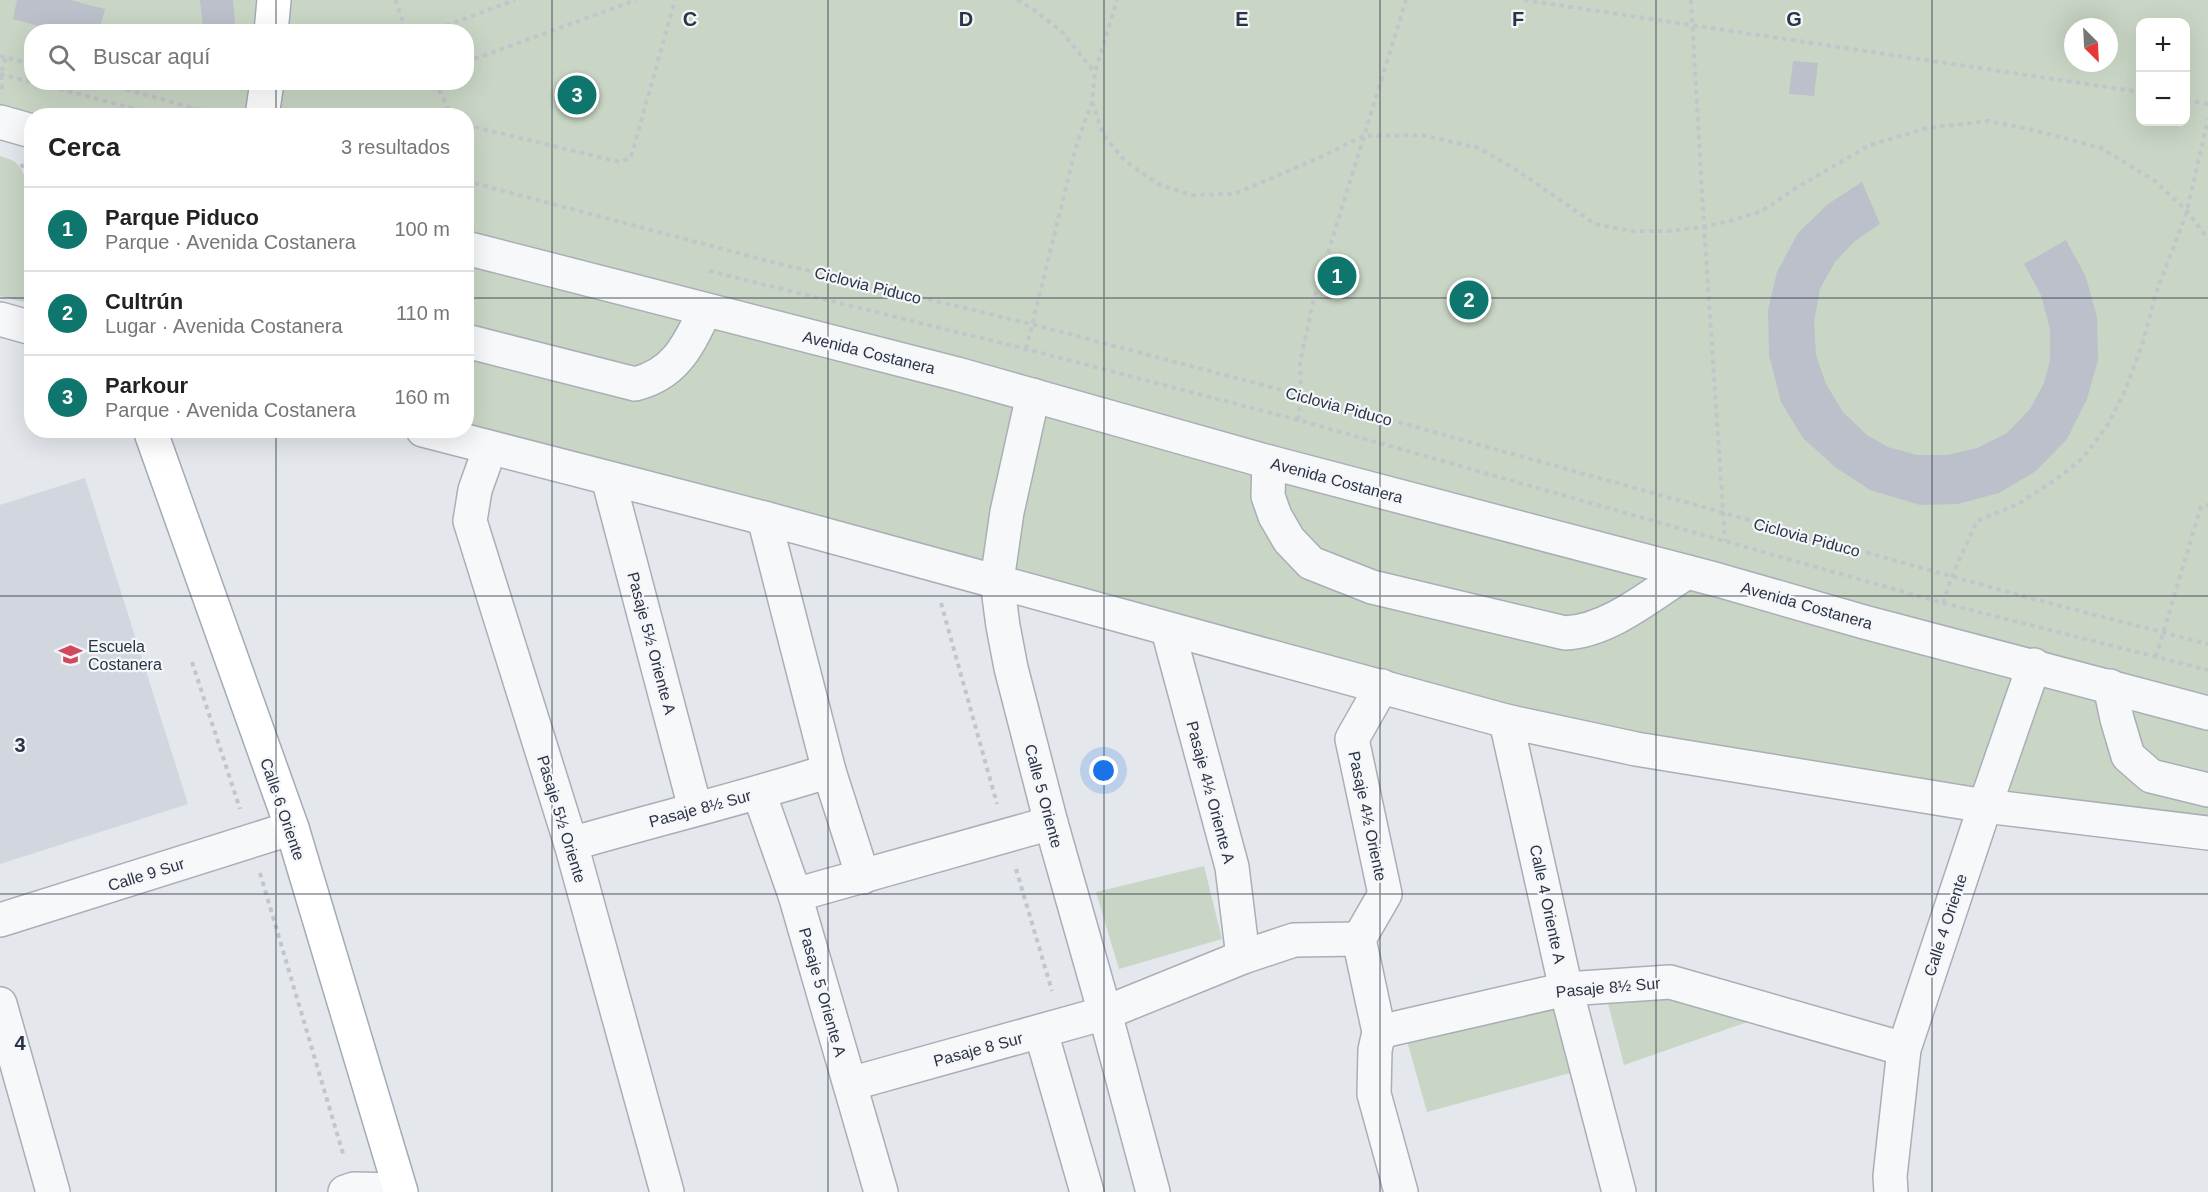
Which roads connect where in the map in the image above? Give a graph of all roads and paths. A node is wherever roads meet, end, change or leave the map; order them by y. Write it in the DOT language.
graph roads {
  1 [pos="274,0"];
  2 [pos="395,0"];
  3 [pos="515,0"];
  4 [pos="636,0"];
  5 [pos="675,0"];
  6 [pos="1017,0"];
  7 [pos="1117,0"];
  8 [pos="1406,0"];
  9 [pos="1524,0"];
  10 [pos="1691,0"];
  11 [pos="272,24"];
  12 [pos="404,24"];
  13 [pos="450,24"];
  14 [pos="1693,24"];
  15 [pos="0,56"];
  16 [pos="474,59"];
  17 [pos="24,62"];
  18 [pos="1095,72"];
  19 [pos="0,74"];
  20 [pos="24,80"];
  21 [pos="63,90"];
  22 [pos="129,90"];
  23 [pos="266,90"];
  24 [pos="439,90"];
  25 [pos="2136,91"];
  26 [pos="2190,101"];
  27 [pos="1092,102"];
  28 [pos="2208,104"];
  29 [pos="131,108"];
  30 [pos="193,108"];
  31 [pos="263,108"];
  32 [pos="448,108"];
  33 [pos="2208,119"];
  34 [pos="0,122"];
  35 [pos="474,128"];
  36 [pos="24,129"];
  37 [pos="1363,136"];
  38 [pos="474,183"];
  39 [pos="2187,211"];
  40 [pos="1704,227"];
  41 [pos="2208,239"];
  42 [pos="474,250"];
  43 [pos="699,269"];
  44 [pos="705,311"];
  45 [pos="0,319"];
  46 [pos="1031,324"];
  47 [pos="24,326"];
  48 [pos="474,343"];
  49 [pos="1026,349"];
  50 [pos="1034,395"];
  51 [pos="1301,395"];
  52 [pos="1298,420"];
  53 [pos="153,438"];
  54 [pos="453,438"];
  55 [pos="490,448"];
  56 [pos="1269,462"];
  57 [pos="608,478"];
  58 [pos="2208,505"];
  59 [pos="1723,513"];
  60 [pos="764,518"];
  61 [pos="1725,541"];
  62 [pos="1687,572"];
  63 [pos="1952,576"];
  64 [pos="997,581"];
  65 [pos="1943,603"];
  66 [pos="1168,630"];
  67 [pos="2165,632"];
  68 [pos="2208,644"];
  69 [pos="2156,657"];
  70 [pos="2034,665"];
  71 [pos="2208,670"];
  72 [pos="1382,686"];
  73 [pos="2110,686"];
  74 [pos="2208,713"];
  75 [pos="1506,721"];
  76 [pos="829,771"];
  77 [pos="2208,790"];
  78 [pos="759,793"];
  79 [pos="1985,806"];
  80 [pos="695,808"];
  81 [pos="1051,823"];
  82 [pos="292,828"];
  83 [pos="2208,833"];
  84 [pos="571,844"];
  85 [pos="862,877"];
  86 [pos="795,895"];
  87 [pos="0,920"];
  88 [pos="1359,939"];
  89 [pos="1243,957"];
  90 [pos="1566,989"];
  91 [pos="0,1004"];
  92 [pos="1106,1013"];
  93 [pos="1041,1032"];
  94 [pos="1379,1032"];
  95 [pos="1904,1049"];
  96 [pos="850,1084"];
  97 [pos="400,1191"];
  98 [pos="53,1192"];
  99 [pos="345,1192"];
  100 [pos="667,1192"];
  101 [pos="881,1192"];
  102 [pos="1087,1192"];
  103 [pos="1153,1192"];
  104 [pos="1401,1192"];
  105 [pos="1619,1192"];
  106 [pos="1891,1192"];
  1 -- 11 [label="main road"];
  2 -- 12 [label="path"];
  3 -- 13 [label="path"];
  4 -- 16 [label="path"];
  5 -- 35 [label="path"];
  6 -- 18 [label="path"];
  7 -- 18 [label="path"];
  8 -- 37 [label="path"];
  9 -- 14 [label="path"];
  10 -- 14 [label="path"];
  14 -- 25 [label="path"];
  14 -- 40 [label="path"];
  15 -- 17 [label="path"];
  18 -- 27 [label="path"];
  19 -- 20 [label="path"];
  21 -- 29 [label="path"];
  22 -- 30 [label="path"];
  23 -- 31 [label="main road"];
  24 -- 32 [label="path"];
  26 -- 28 [label="path"];
  27 -- 37 [label="path"];
  27 -- 46 [label="path"];
  33 -- 39 [label="path"];
  34 -- 36 [label="street"];
  37 -- 40 [label="path"];
  37 -- 51 [label="path"];
  38 -- 46 [label="path, Ciclovia Piduco"];
  39 -- 40 [label="path"];
  39 -- 41 [label="path"];
  39 -- 63 [label="path"];
  40 -- 59 [label="path"];
  42 -- 44 [label="street, Avenida Costanera"];
  43 -- 49 [label="path"];
  44 -- 48 [label="street"];
  44 -- 50 [label="street, Avenida Costanera"];
  45 -- 47 [label="street"];
  46 -- 49 [label="path"];
  46 -- 51 [label="path, Ciclovia Piduco"];
  49 -- 52 [label="path"];
  50 -- 56 [label="street, Avenida Costanera"];
  50 -- 64 [label="street, Calle 5 Oriente"];
  51 -- 52 [label="path"];
  51 -- 59 [label="path, Ciclovia Piduco"];
  52 -- 61 [label="path"];
  53 -- 82 [label="main road, Calle 6 Oriente"];
  54 -- 55 [label="street"];
  55 -- 57 [label="street"];
  55 -- 84 [label="street, Pasaje 5½ Oriente"];
  56 -- 62 [label="street, Avenida Costanera"];
  56 -- 62 [label="street"];
  57 -- 60 [label="street"];
  57 -- 80 [label="street, Pasaje 5½ Oriente A"];
  58 -- 67 [label="path"];
  59 -- 61 [label="path"];
  59 -- 63 [label="path, Ciclovia Piduco"];
  60 -- 64 [label="street"];
  60 -- 76 [label="street"];
  61 -- 65 [label="path"];
  62 -- 70 [label="street, Avenida Costanera"];
  63 -- 65 [label="path"];
  63 -- 67 [label="path, Ciclovia Piduco"];
  64 -- 66 [label="street"];
  64 -- 81 [label="street, Calle 5 Oriente"];
  65 -- 69 [label="path"];
  66 -- 72 [label="street"];
  66 -- 89 [label="street, Pasaje 4½ Oriente A"];
  67 -- 68 [label="path, Ciclovia Piduco"];
  67 -- 69 [label="path"];
  69 -- 71 [label="path"];
  70 -- 73 [label="street, Avenida Costanera"];
  70 -- 79 [label="street, Calle 4 Oriente"];
  72 -- 75 [label="street"];
  72 -- 88 [label="street, Pasaje 4½ Oriente"];
  73 -- 74 [label="street, Avenida Costanera"];
  73 -- 77 [label="street"];
  75 -- 79 [label="street"];
  75 -- 90 [label="street, Calle 4 Oriente A"];
  76 -- 78 [label="street, Pasaje 8½ Sur"];
  76 -- 85 [label="street"];
  78 -- 80 [label="street, Pasaje 8½ Sur"];
  78 -- 86 [label="street, Pasaje 5 Oriente A"];
  79 -- 83 [label="street"];
  79 -- 95 [label="street, Calle 4 Oriente"];
  80 -- 84 [label="street, Pasaje 8½ Sur"];
  81 -- 85 [label="street"];
  81 -- 92 [label="street, Calle 5 Oriente"];
  82 -- 87 [label="street, Calle 9 Sur"];
  82 -- 97 [label="main road, Calle 6 Oriente"];
  84 -- 100 [label="street, Pasaje 5½ Oriente"];
  85 -- 86 [label="street"];
  86 -- 96 [label="street, Pasaje 5 Oriente A"];
  88 -- 89 [label="street"];
  88 -- 94 [label="street"];
  89 -- 92 [label="street"];
  90 -- 94 [label="street, Pasaje 8½ Sur"];
  90 -- 95 [label="street, Pasaje 8½ Sur"];
  90 -- 105 [label="street, Calle 4 Oriente A"];
  91 -- 98 [label="street"];
  92 -- 93 [label="street, Pasaje 8 Sur"];
  92 -- 103 [label="street, Calle 5 Oriente"];
  93 -- 96 [label="street, Pasaje 8 Sur"];
  93 -- 102 [label="street"];
  94 -- 104 [label="street"];
  95 -- 106 [label="street, Calle 4 Oriente"];
  96 -- 101 [label="street, Pasaje 5 Oriente A"];
  97 -- 99 [label="street"];
}
